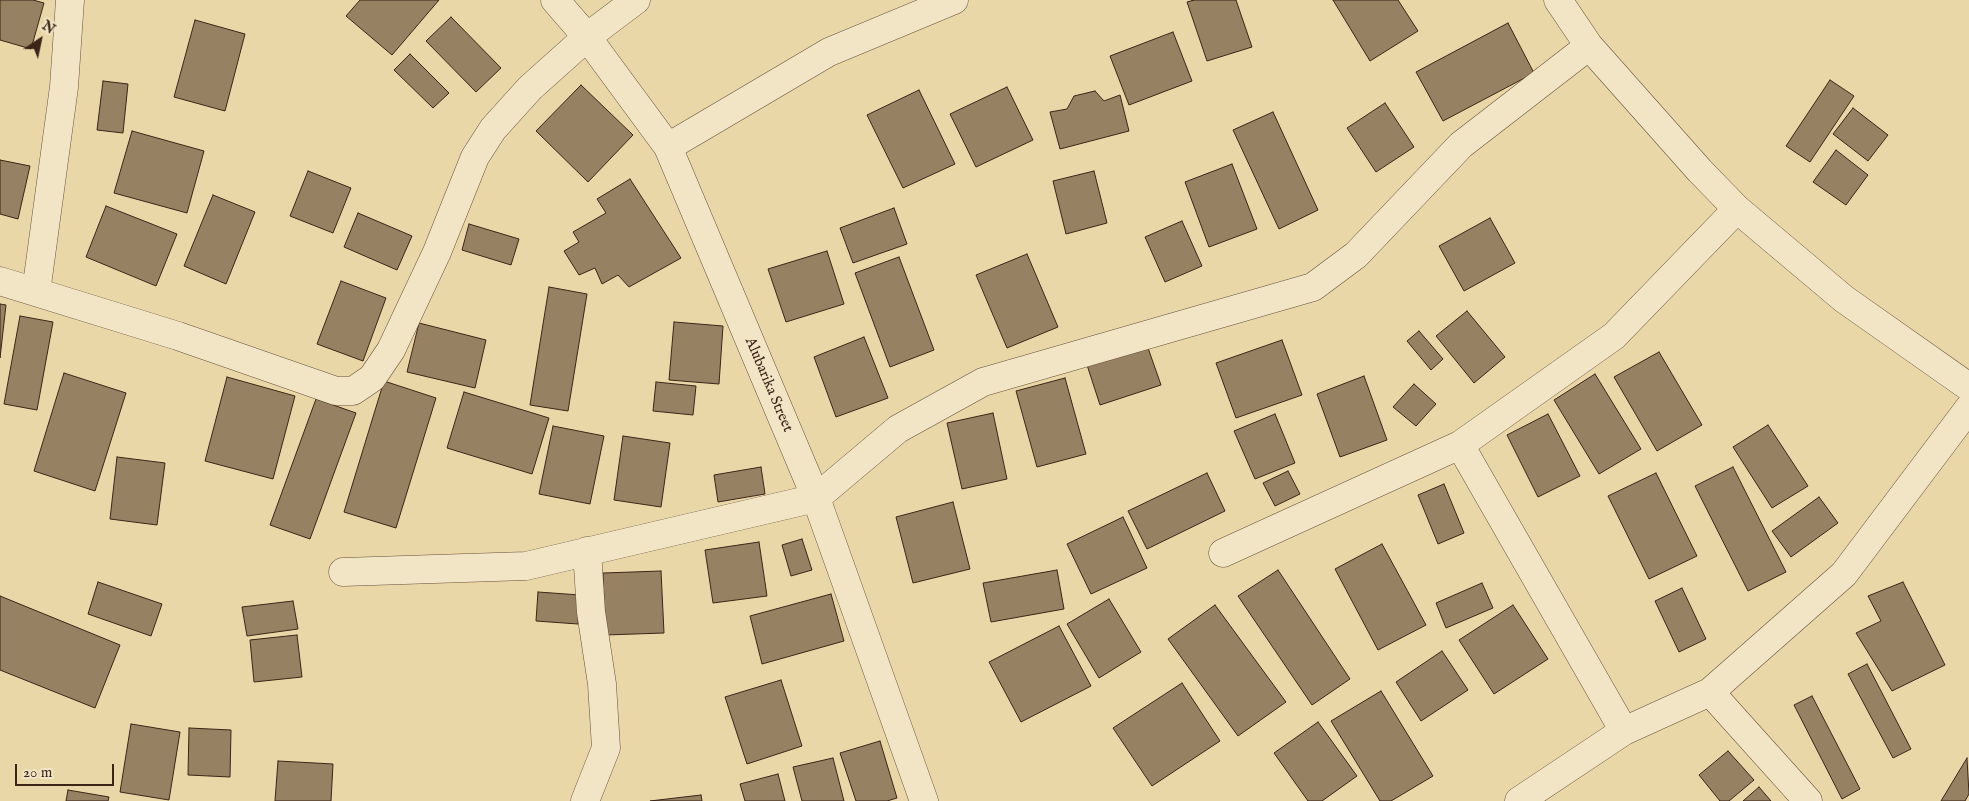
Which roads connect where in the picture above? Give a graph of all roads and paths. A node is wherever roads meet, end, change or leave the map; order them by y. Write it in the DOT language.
graph roads {
  1 [pos="70,0"];
  2 [pos="555,0"];
  3 [pos="636,0"];
  4 [pos="954,0"];
  5 [pos="1558,0"];
  6 [pos="587,37"];
  7 [pos="1589,46"];
  8 [pos="668,147"];
  9 [pos="1737,209"];
  10 [pos="0,281"];
  11 [pos="36,292"];
  12 [pos="1969,387"];
  13 [pos="1969,408"];
  14 [pos="1460,446"];
  15 [pos="816,498"];
  16 [pos="587,551"];
  17 [pos="1223,553"];
  18 [pos="344,572"];
  19 [pos="1710,692"];
  20 [pos="1624,731"];
  21 [pos="585,801"];
  22 [pos="924,801"];
  23 [pos="1519,801"];
  24 [pos="1808,801"];
  1 -- 11 [label="street"];
  2 -- 6 [label="street, Alubarika Street"];
  3 -- 6 [label="street"];
  4 -- 8 [label="street"];
  5 -- 7 [label="street"];
  6 -- 8 [label="street, Alubarika Street"];
  6 -- 11 [label="street"];
  7 -- 9 [label="street"];
  7 -- 15 [label="street"];
  8 -- 15 [label="street, Alubarika Street"];
  9 -- 12 [label="street"];
  9 -- 14 [label="street"];
  10 -- 11 [label="street"];
  13 -- 19 [label="street"];
  14 -- 17 [label="street"];
  14 -- 20 [label="street"];
  15 -- 16 [label="street"];
  15 -- 22 [label="street, Alubarika Street"];
  16 -- 18 [label="street"];
  16 -- 21 [label="street"];
  19 -- 20 [label="street"];
  19 -- 24 [label="street"];
  20 -- 23 [label="street"];
}
